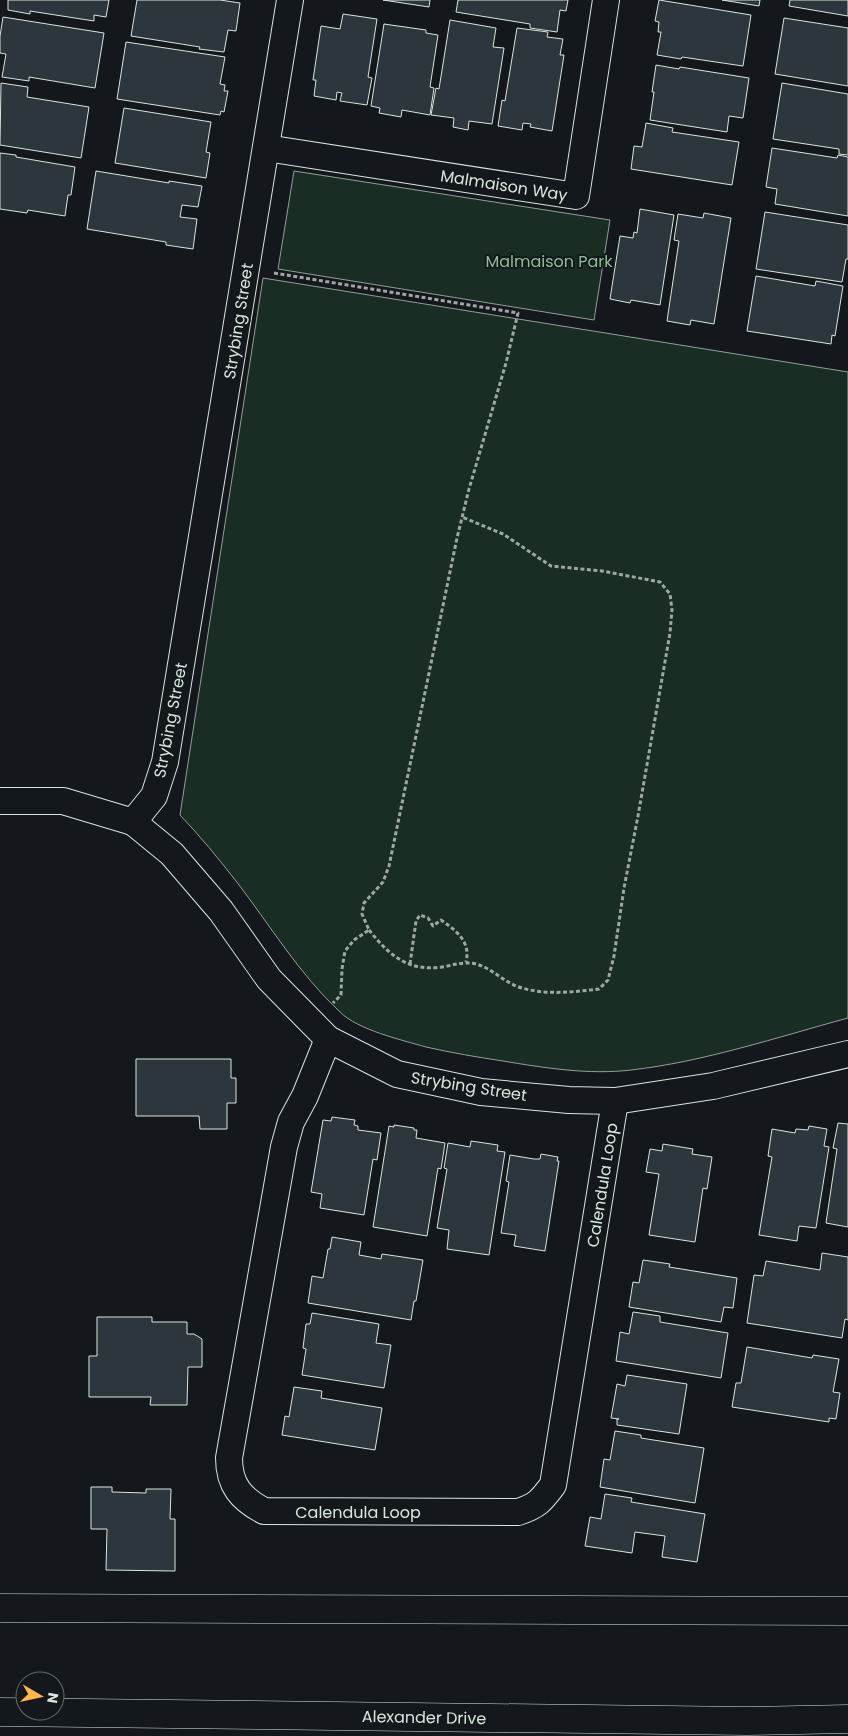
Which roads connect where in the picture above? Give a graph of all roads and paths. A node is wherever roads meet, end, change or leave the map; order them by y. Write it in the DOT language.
graph roads {
  1 [pos="290,0"];
  2 [pos="606,0"];
  3 [pos="266,148"];
  4 [pos="269,272"];
  5 [pos="462,517"];
  6 [pos="0,801"];
  7 [pos="133,822"];
  8 [pos="369,930"];
  9 [pos="466,962"];
  10 [pos="410,964"];
  11 [pos="326,1009"];
  12 [pos="328,1039"];
  13 [pos="848,1054"];
  14 [pos="615,1101"];
  15 [pos="0,1608"];
  16 [pos="848,1611"];
  17 [pos="0,1712"];
  18 [pos="848,1719"];
  1 -- 3 [label="street, Strybing Street"];
  2 -- 3 [label="street, Malmaison Way"];
  3 -- 7 [label="street, Strybing Street"];
  4 -- 5 [label="path"];
  5 -- 8 [label="path"];
  5 -- 9 [label="path"];
  6 -- 7 [label="street"];
  7 -- 12 [label="street, Strybing Street"];
  8 -- 10 [label="path"];
  8 -- 11 [label="path"];
  9 -- 10 [label="path"];
  9 -- 10 [label="path"];
  12 -- 14 [label="street, Strybing Street"];
  12 -- 14 [label="street, Calendula Loop"];
  13 -- 14 [label="street, Strybing Street"];
  15 -- 16 [label="main road"];
  17 -- 18 [label="main road, Alexander Drive"];
}
